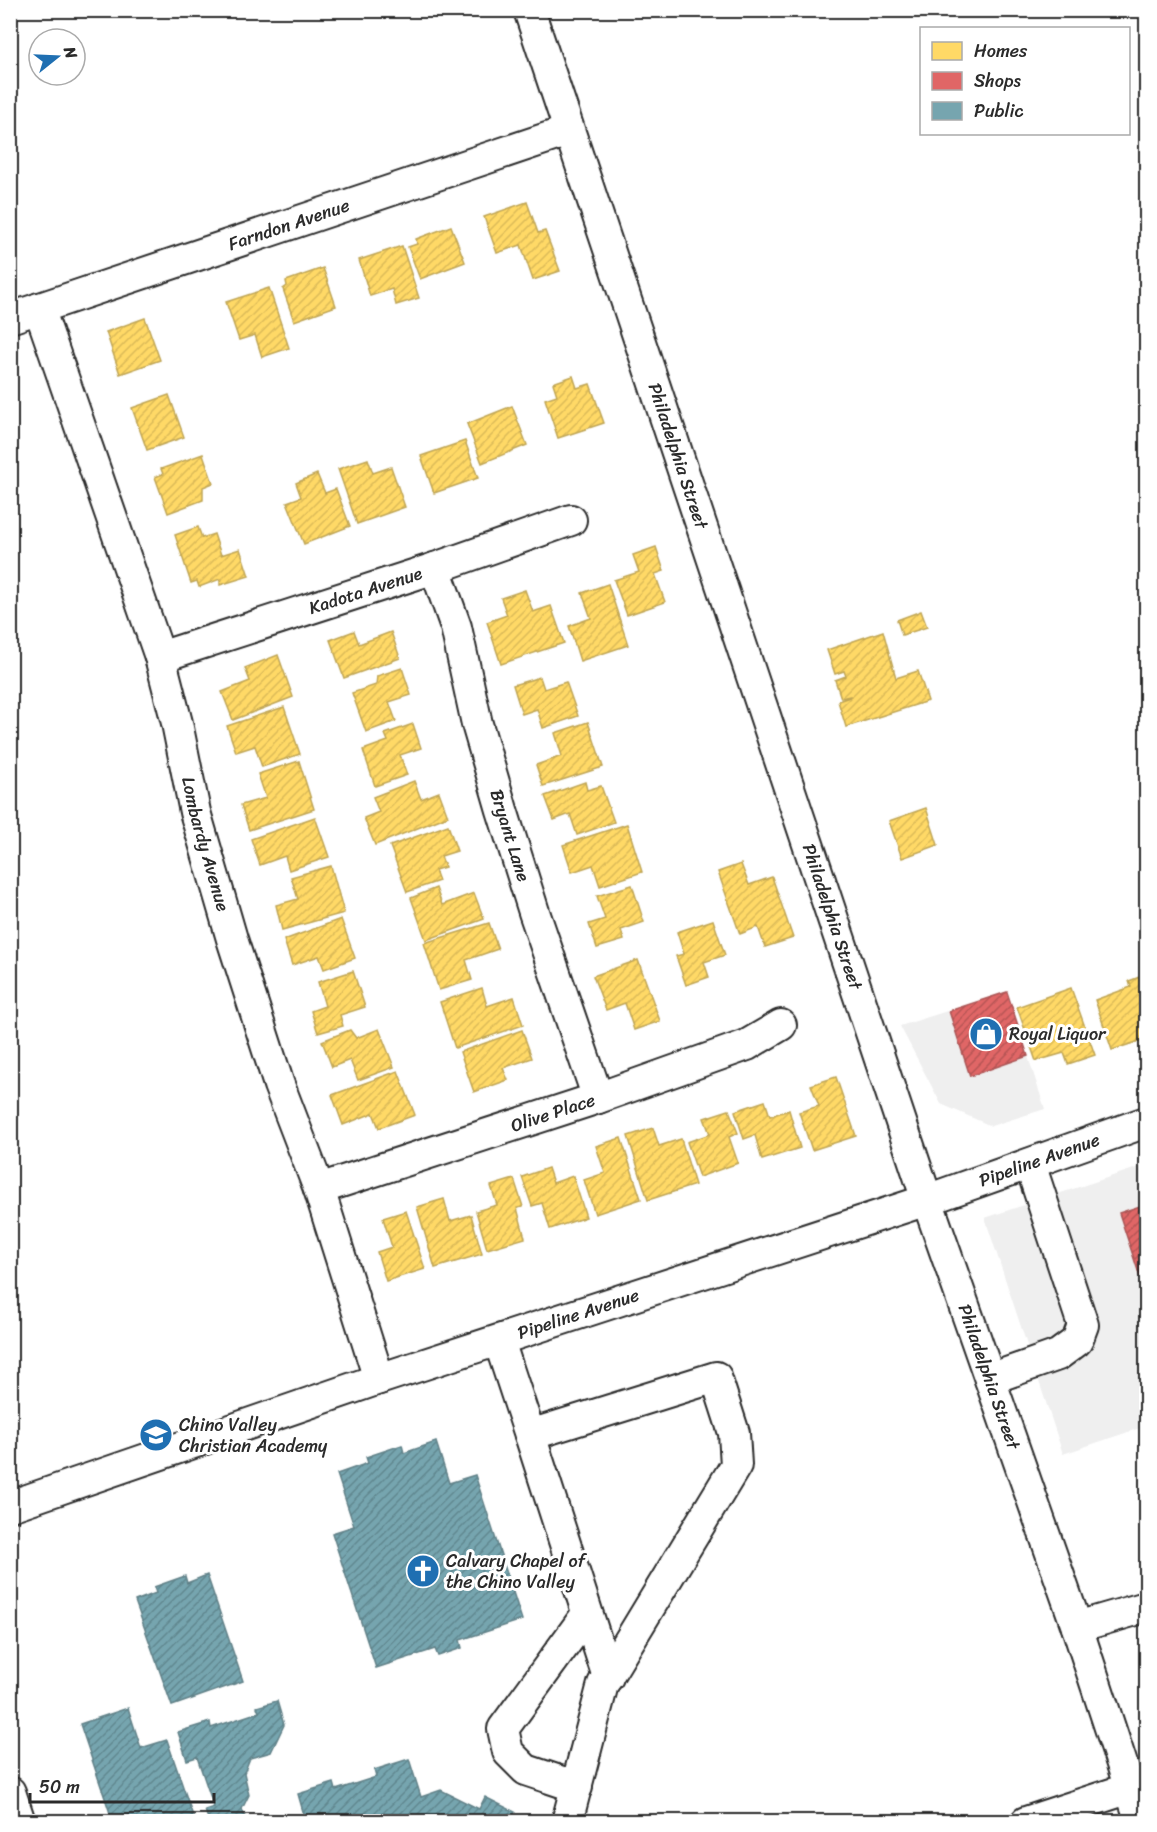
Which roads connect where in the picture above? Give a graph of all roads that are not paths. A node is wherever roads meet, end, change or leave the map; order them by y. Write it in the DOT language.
graph roads {
  1 [pos="529,10"];
  2 [pos="568,131"];
  3 [pos="39,308"];
  4 [pos="10,318"];
  5 [pos="571,520"];
  6 [pos="435,568"];
  7 [pos="160,657"];
  8 [pos="781,1025"];
  9 [pos="598,1098"];
  10 [pos="1146,1122"];
  11 [pos="1030,1164"];
  12 [pos="319,1189"];
  13 [pos="927,1200"];
  14 [pos="499,1341"];
  15 [pos="379,1379"];
  16 [pos="990,1379"];
  17 [pos="530,1435"];
  18 [pos="10,1506"];
  19 [pos="1146,1607"];
  20 [pos="587,1614"];
  21 [pos="1077,1627"];
  22 [pos="608,1677"];
  23 [pos="577,1787"];
  24 [pos="1130,1788"];
  25 [pos="10,1792"];
  26 [pos="20,1821"];
  27 [pos="567,1821"];
  28 [pos="1026,1821"];
  29 [pos="1141,1821"];
  1 -- 2 [label="street, Philadelphia Street"];
  2 -- 3 [label="street, Farndon Avenue"];
  2 -- 13 [label="street, Philadelphia Street"];
  3 -- 4 [label="street, Farndon Avenue"];
  3 -- 7 [label="street, Lombardy Avenue"];
  5 -- 6 [label="street, Kadota Avenue"];
  6 -- 7 [label="street, Kadota Avenue"];
  6 -- 9 [label="street, Bryant Lane"];
  7 -- 12 [label="street, Lombardy Avenue"];
  8 -- 9 [label="street, Olive Place"];
  9 -- 12 [label="street, Olive Place"];
  10 -- 11 [label="street, Pipeline Avenue"];
  11 -- 13 [label="street, Pipeline Avenue"];
  11 -- 16 [label="street"];
  12 -- 15 [label="street, Lombardy Avenue"];
  13 -- 14 [label="street, Pipeline Avenue"];
  13 -- 16 [label="street, Philadelphia Street"];
  14 -- 15 [label="street, Pipeline Avenue"];
  14 -- 17 [label="street"];
  15 -- 18 [label="street, Pipeline Avenue"];
  16 -- 21 [label="street, Philadelphia Street"];
  17 -- 20 [label="street"];
  17 -- 22 [label="street"];
  19 -- 21 [label="street"];
  20 -- 22 [label="street"];
  20 -- 23 [label="street"];
  21 -- 24 [label="street, Philadelphia Street"];
  22 -- 23 [label="street"];
  23 -- 27 [label="street"];
  24 -- 28 [label="street"];
  24 -- 29 [label="street, Philadelphia Street"];
  25 -- 26 [label="street"];
}
